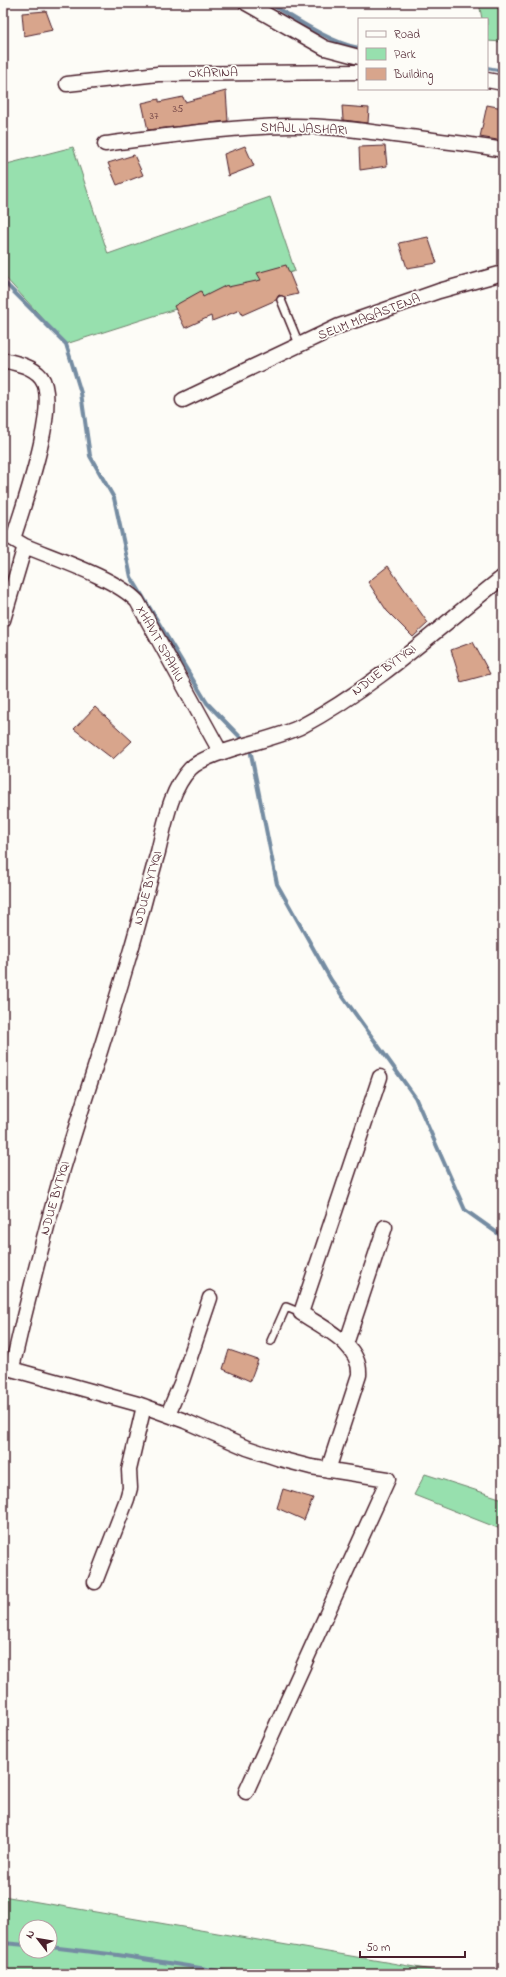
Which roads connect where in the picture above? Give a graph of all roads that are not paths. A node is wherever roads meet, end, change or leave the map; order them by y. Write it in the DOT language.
graph roads {
  1 [pos="246,3"];
  2 [pos="358,57"];
  3 [pos="358,72"];
  4 [pos="488,80"];
  5 [pos="503,83"];
  6 [pos="67,84"];
  7 [pos="105,144"];
  8 [pos="503,150"];
  9 [pos="503,273"];
  10 [pos="281,300"];
  11 [pos="299,344"];
  12 [pos="3,360"];
  13 [pos="183,400"];
  14 [pos="26,546"];
  15 [pos="503,577"];
  16 [pos="3,620"];
  17 [pos="221,753"];
  18 [pos="380,1077"];
  19 [pos="385,1227"];
  20 [pos="210,1298"];
  21 [pos="301,1313"];
  22 [pos="271,1341"];
  23 [pos="346,1344"];
  24 [pos="8,1367"];
  25 [pos="144,1406"];
  26 [pos="168,1414"];
  27 [pos="328,1470"];
  28 [pos="95,1582"];
  29 [pos="246,1792"];
  1 -- 2 [label="street"];
  3 -- 6 [label="street, OKARINA"];
  4 -- 5 [label="street"];
  7 -- 8 [label="street, SMAJL JASHARI"];
  9 -- 11 [label="street, SELIM MAQASTENA"];
  10 -- 11 [label="lane"];
  11 -- 13 [label="street, SELIM MAQASTENA"];
  12 -- 14 [label="street, XHAVIT SPAHIU"];
  14 -- 16 [label="street"];
  14 -- 17 [label="street, XHAVIT SPAHIU"];
  15 -- 17 [label="street, NDUE BYTYQI"];
  17 -- 24 [label="street, NDUE BYTYQI"];
  18 -- 21 [label="street"];
  19 -- 23 [label="street"];
  20 -- 26 [label="street"];
  21 -- 22 [label="lane"];
  21 -- 23 [label="street"];
  23 -- 27 [label="street"];
  24 -- 25 [label="street"];
  25 -- 26 [label="street"];
  25 -- 28 [label="street"];
  26 -- 27 [label="street"];
  27 -- 29 [label="street"];
}
